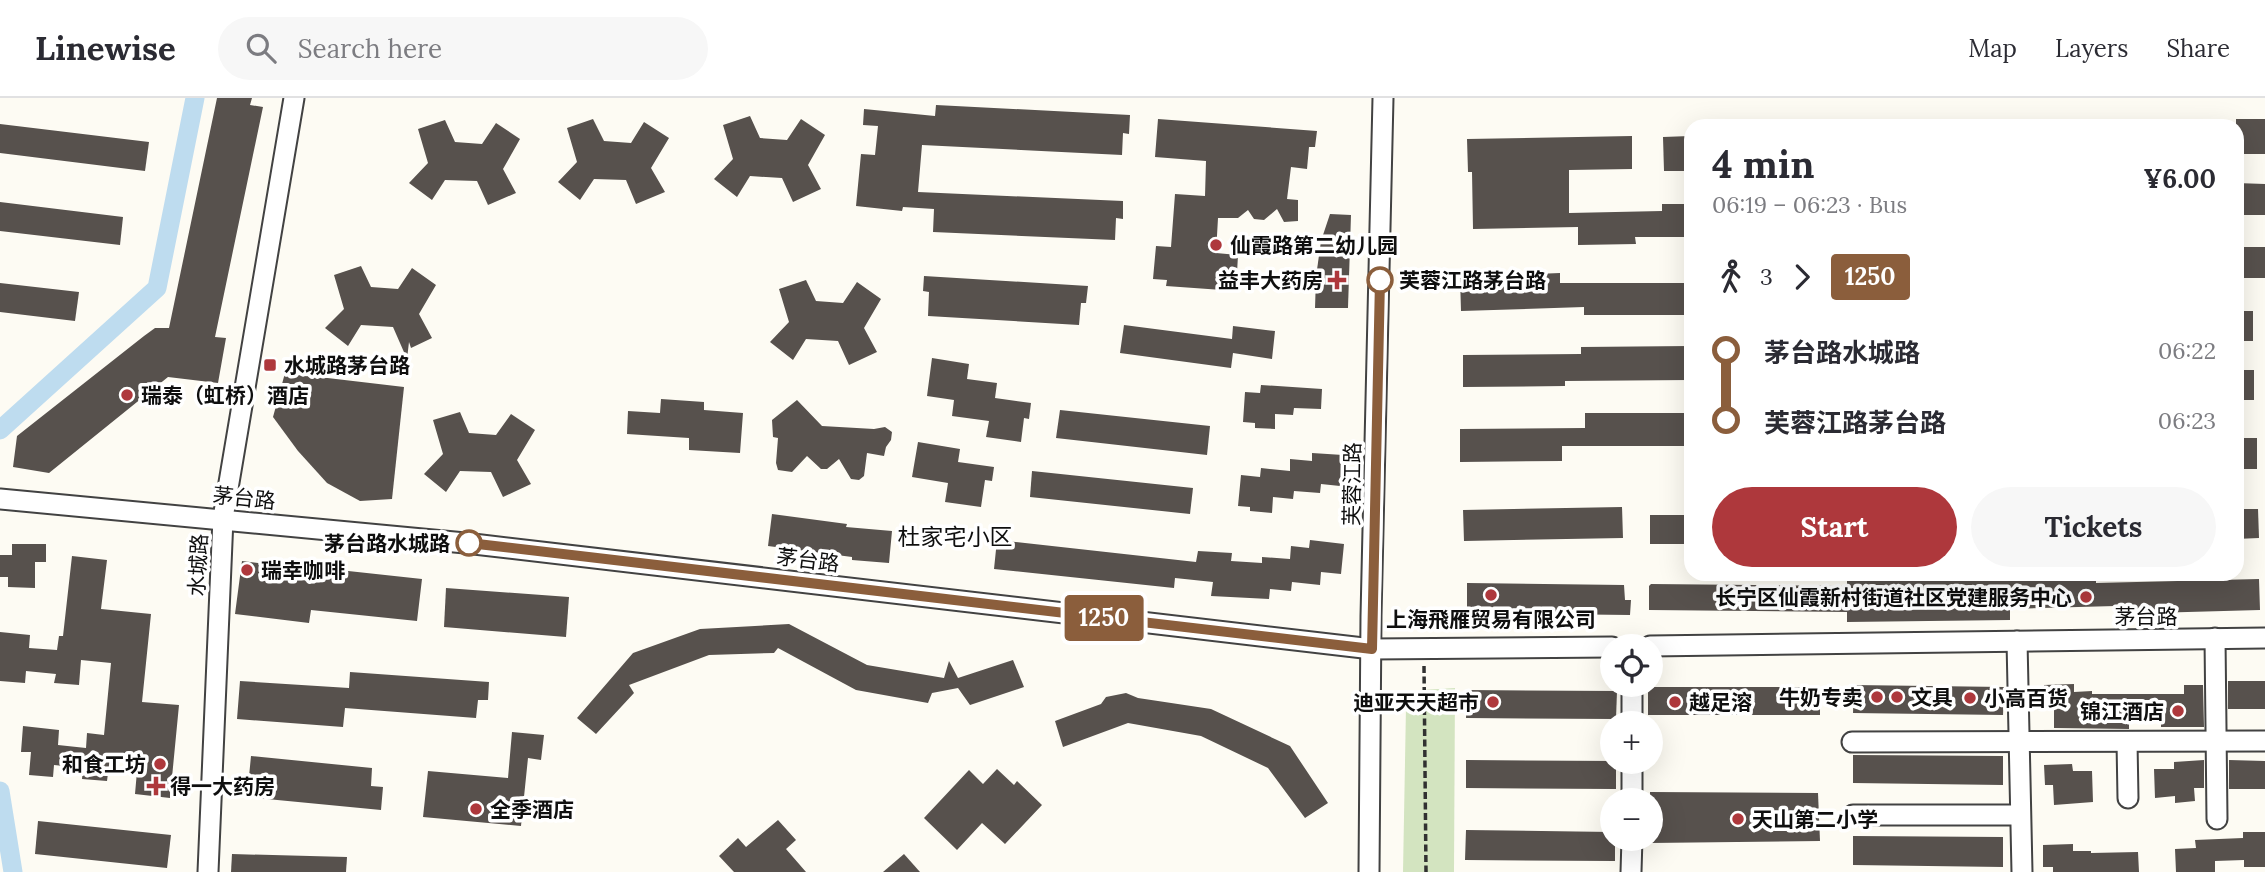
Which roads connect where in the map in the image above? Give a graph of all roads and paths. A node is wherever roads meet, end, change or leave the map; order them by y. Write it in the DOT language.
graph roads {
  1 [pos="295,98"];
  2 [pos="1383,98"];
  3 [pos="0,499"];
  4 [pos="223,519"];
  5 [pos="2216,638"];
  6 [pos="2265,638"];
  7 [pos="2017,641"];
  8 [pos="1663,646"];
  9 [pos="1600,647"];
  10 [pos="1372,649"];
  11 [pos="1424,650"];
  12 [pos="2217,741"];
  13 [pos="2265,741"];
  14 [pos="1852,742"];
  15 [pos="2018,742"];
  16 [pos="2127,742"];
  17 [pos="2128,798"];
  18 [pos="1853,815"];
  19 [pos="2020,815"];
  20 [pos="2217,819"];
  21 [pos="1632,851"];
  22 [pos="208,872"];
  23 [pos="1369,872"];
  24 [pos="1426,872"];
  25 [pos="1631,872"];
  26 [pos="2022,872"];
  1 -- 4 [label="street, 水城路"];
  2 -- 10 [label="street, 芙蓉江路"];
  3 -- 4 [label="street, 茅台路"];
  4 -- 10 [label="street, 茅台路"];
  4 -- 22 [label="street, 水城路"];
  5 -- 6 [label="street, 茅台路"];
  5 -- 7 [label="street, 茅台路"];
  5 -- 12 [label="street"];
  7 -- 8 [label="street, 茅台路"];
  7 -- 15 [label="street"];
  9 -- 11 [label="street, 茅台路"];
  10 -- 11 [label="street, 茅台路"];
  10 -- 23 [label="street, 芙蓉江路"];
  11 -- 24 [label="path"];
  12 -- 13 [label="street"];
  12 -- 16 [label="street"];
  12 -- 20 [label="street"];
  14 -- 15 [label="street"];
  15 -- 16 [label="street"];
  15 -- 19 [label="street"];
  16 -- 17 [label="street"];
  18 -- 19 [label="street"];
  19 -- 26 [label="street"];
  21 -- 25 [label="street"];
}
